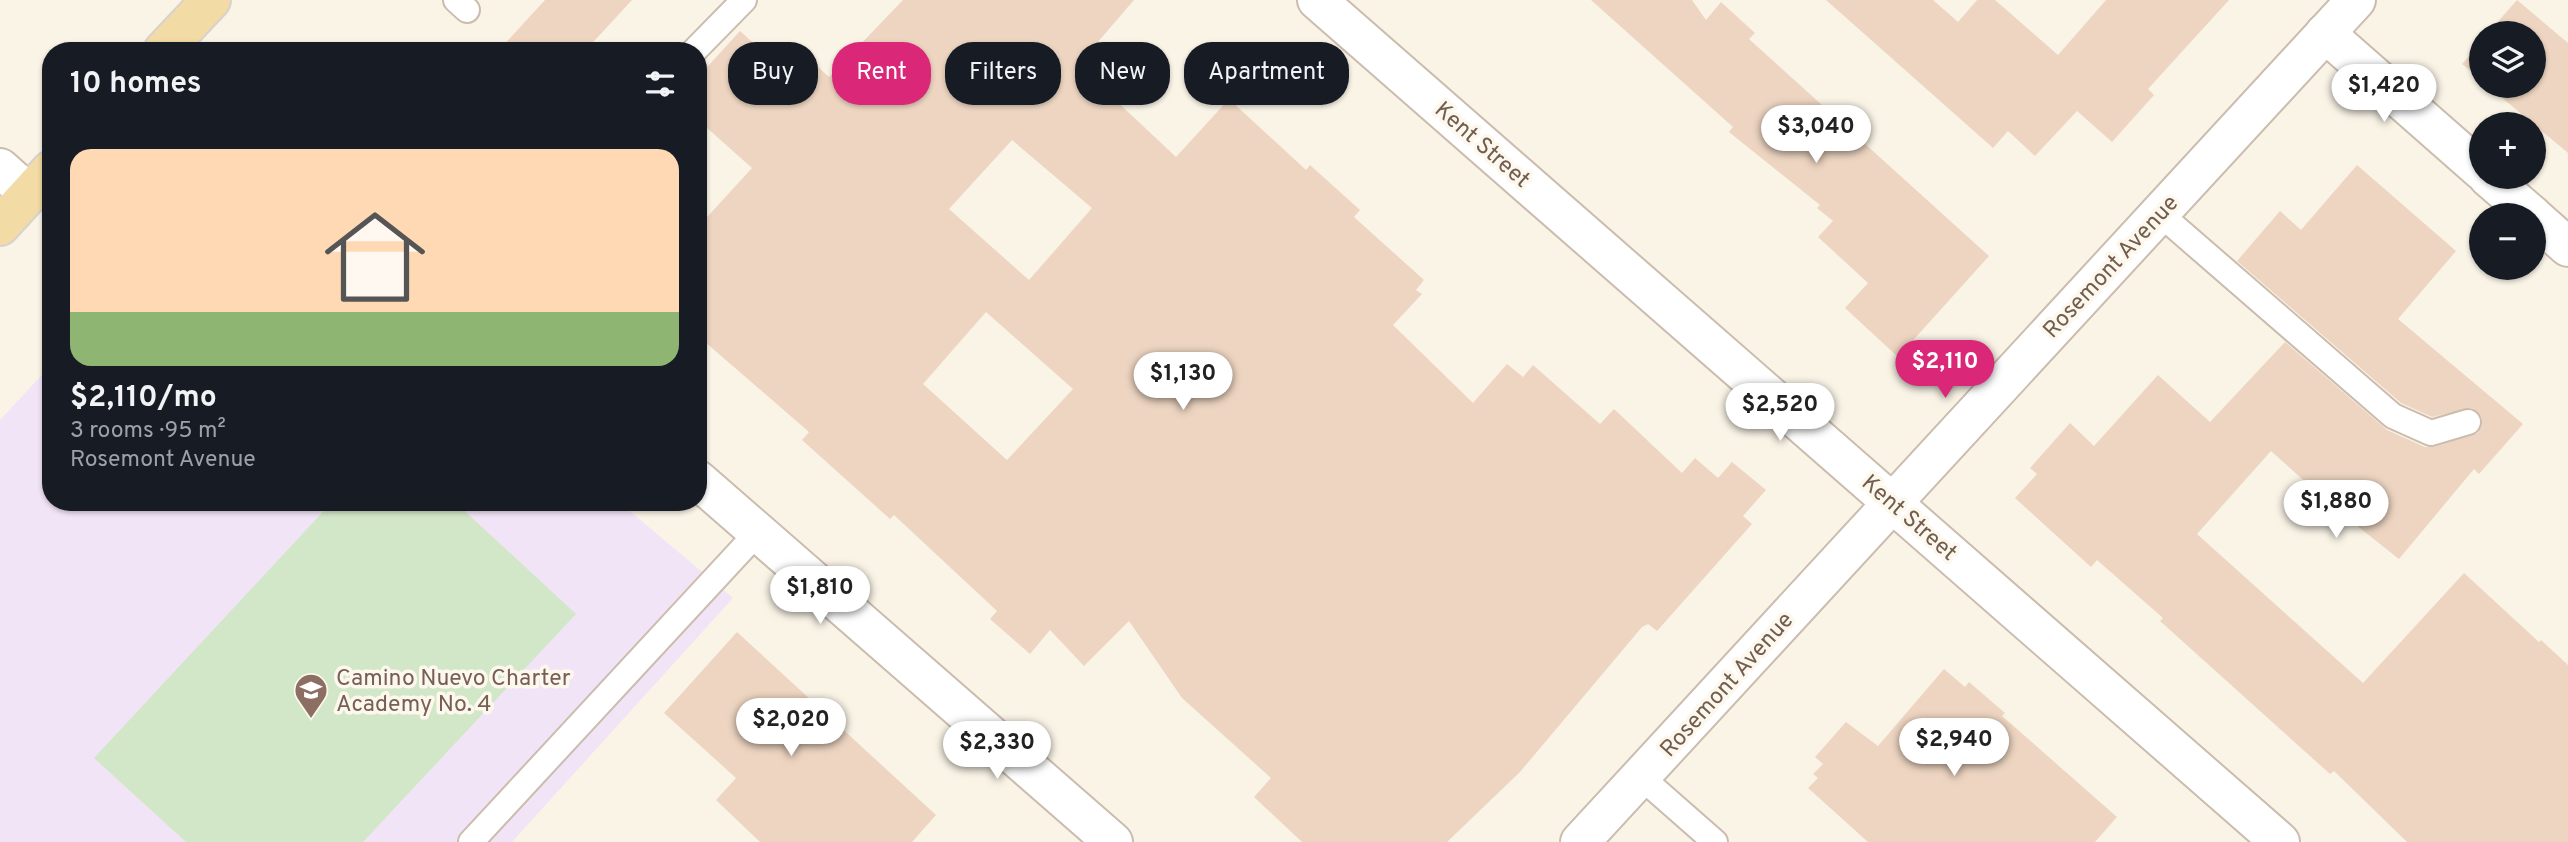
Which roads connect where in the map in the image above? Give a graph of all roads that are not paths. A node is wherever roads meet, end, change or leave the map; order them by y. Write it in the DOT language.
graph roads {
  1 [pos="211,0"];
  2 [pos="744,0"];
  3 [pos="1317,0"];
  4 [pos="2356,0"];
  5 [pos="2325,33"];
  6 [pos="182,42"];
  7 [pos="703,42"];
  8 [pos="2469,160"];
  9 [pos="0,168"];
  10 [pos="40,182"];
  11 [pos="2502,189"];
  12 [pos="2518,203"];
  13 [pos="2159,213"];
  14 [pos="0,226"];
  15 [pos="2546,228"];
  16 [pos="2568,247"];
  17 [pos="2468,422"];
  18 [pos="707,488"];
  19 [pos="1893,501"];
  20 [pos="758,532"];
  21 [pos="1641,777"];
  22 [pos="471,842"];
  23 [pos="1113,842"];
  24 [pos="1580,842"];
  25 [pos="1715,842"];
  26 [pos="2280,842"];
  1 -- 6 [label="main road"];
  2 -- 7 [label="lane"];
  3 -- 19 [label="street, Kent Street"];
  4 -- 5 [label="street, Rosemont Avenue"];
  5 -- 8 [label="street"];
  5 -- 13 [label="street, Rosemont Avenue"];
  9 -- 10 [label="street"];
  10 -- 14 [label="main road"];
  11 -- 12 [label="street"];
  13 -- 17 [label="lane"];
  13 -- 19 [label="street, Rosemont Avenue"];
  15 -- 16 [label="street"];
  18 -- 20 [label="street"];
  19 -- 21 [label="street, Rosemont Avenue"];
  19 -- 26 [label="street, Kent Street"];
  20 -- 22 [label="lane"];
  20 -- 23 [label="street"];
  21 -- 24 [label="street, Rosemont Avenue"];
  21 -- 25 [label="lane"];
}
